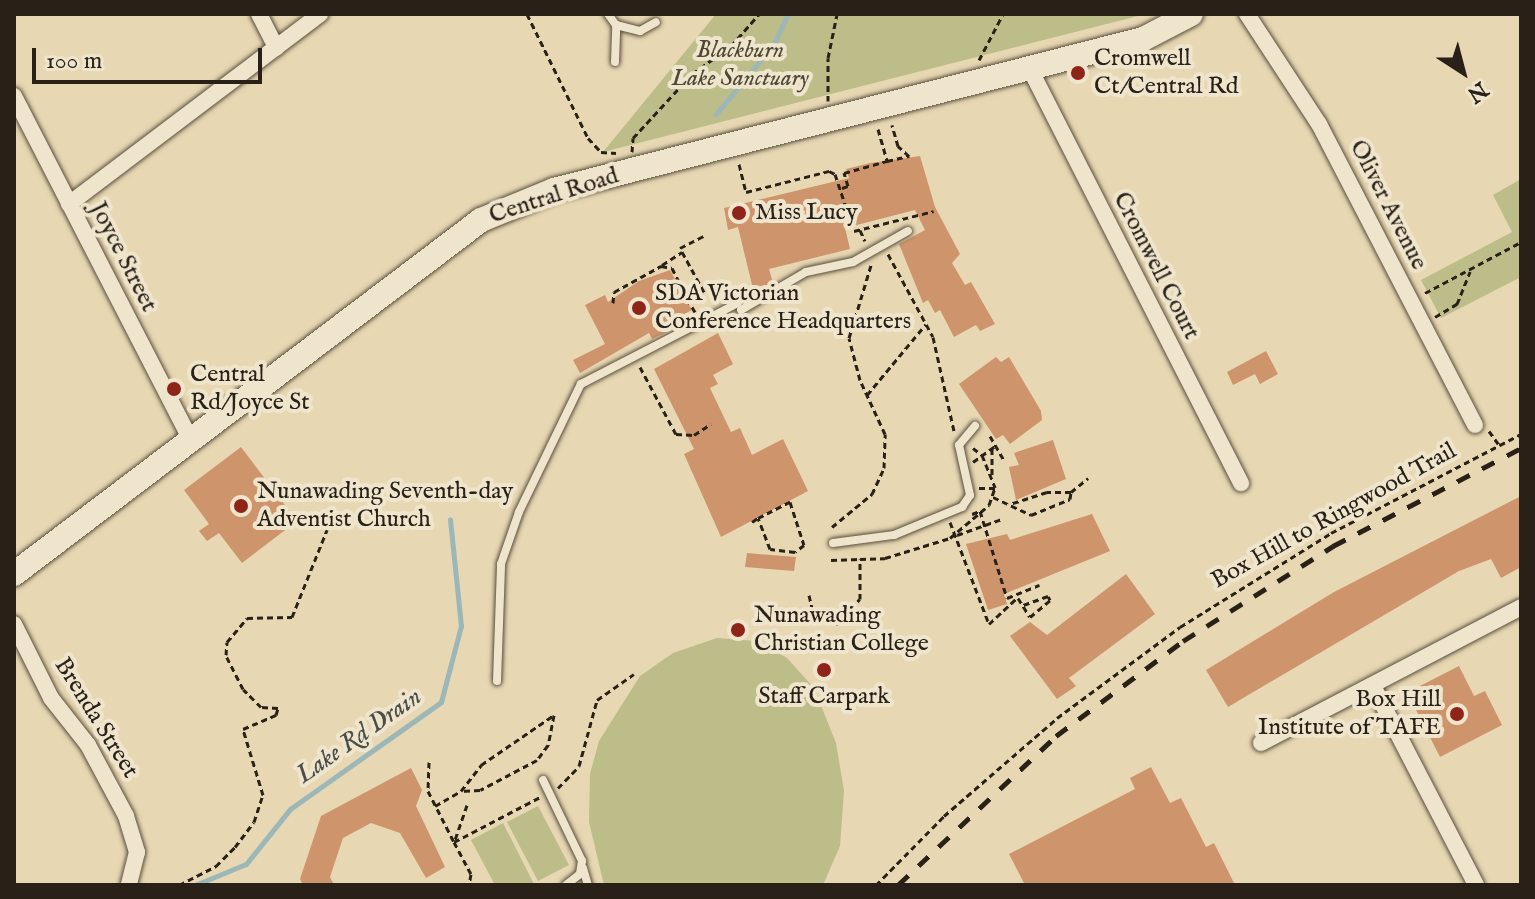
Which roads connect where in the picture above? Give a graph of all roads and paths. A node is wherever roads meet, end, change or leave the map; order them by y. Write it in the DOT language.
graph roads {
  1 [pos="259,14"];
  2 [pos="320,14"];
  3 [pos="527,14"];
  4 [pos="608,14"];
  5 [pos="759,14"];
  6 [pos="837,14"];
  7 [pos="1003,14"];
  8 [pos="1191,14"];
  9 [pos="1247,14"];
  10 [pos="656,22"];
  11 [pos="616,25"];
  12 [pos="276,48"];
  13 [pos="615,62"];
  14 [pos="1030,69"];
  15 [pos="978,82"];
  16 [pos="14,96"];
  17 [pos="834,119"];
  18 [pos="892,125"];
  19 [pos="878,129"];
  20 [pos="887,161"];
  21 [pos="739,164"];
  22 [pos="840,188"];
  23 [pos="69,204"];
  24 [pos="934,211"];
  25 [pos="860,230"];
  26 [pos="908,231"];
  27 [pos="704,236"];
  28 [pos="1521,242"];
  29 [pos="682,252"];
  30 [pos="871,257"];
  31 [pos="661,266"];
  32 [pos="1470,272"];
  33 [pos="688,300"];
  34 [pos="1410,300"];
  35 [pos="613,303"];
  36 [pos="700,323"];
  37 [pos="926,324"];
  38 [pos="1423,325"];
  39 [pos="634,357"];
  40 [pos="867,395"];
  41 [pos="711,424"];
  42 [pos="1475,425"];
  43 [pos="975,426"];
  44 [pos="1521,434"];
  45 [pos="990,436"];
  46 [pos="190,439"];
  47 [pos="961,440"];
  48 [pos="994,446"];
  49 [pos="982,455"];
  50 [pos="1004,460"];
  51 [pos="964,468"];
  52 [pos="991,478"];
  53 [pos="1088,478"];
  54 [pos="1241,483"];
  55 [pos="969,488"];
  56 [pos="995,488"];
  57 [pos="1071,492"];
  58 [pos="993,497"];
  59 [pos="1009,504"];
  60 [pos="980,513"];
  61 [pos="758,518"];
  62 [pos="1002,519"];
  63 [pos="752,522"];
  64 [pos="950,523"];
  65 [pos="985,525"];
  66 [pos="832,527"];
  67 [pos="327,530"];
  68 [pos="955,535"];
  69 [pos="833,543"];
  70 [pos="860,559"];
  71 [pos="831,560"];
  72 [pos="14,574"];
  73 [pos="1040,585"];
  74 [pos="809,595"];
  75 [pos="1017,596"];
  76 [pos="1023,605"];
  77 [pos="1521,607"];
  78 [pos="14,624"];
  79 [pos="634,674"];
  80 [pos="497,681"];
  81 [pos="1373,686"];
  82 [pos="1261,743"];
  83 [pos="429,762"];
  84 [pos="543,780"];
  85 [pos="461,791"];
  86 [pos="549,793"];
  87 [pos="467,805"];
  88 [pos="435,806"];
  89 [pos="454,842"];
  90 [pos="582,867"];
  91 [pos="129,885"];
  92 [pos="179,885"];
  93 [pos="469,885"];
  94 [pos="566,885"];
  95 [pos="588,885"];
  96 [pos="876,885"];
  97 [pos="1476,885"];
  1 -- 12 [label="street"];
  2 -- 12 [label="street"];
  3 -- 5 [label="path"];
  4 -- 11 [label="lane"];
  6 -- 17 [label="path"];
  7 -- 15 [label="path"];
  8 -- 14 [label="street, Central Road"];
  9 -- 34 [label="street, Oliver Avenue"];
  10 -- 11 [label="lane"];
  11 -- 13 [label="lane"];
  12 -- 23 [label="street"];
  14 -- 15 [label="street, Central Road"];
  14 -- 54 [label="street, Cromwell Court"];
  15 -- 17 [label="street, Central Road"];
  16 -- 23 [label="street, Joyce Street"];
  17 -- 46 [label="street, Central Road"];
  18 -- 20 [label="path"];
  19 -- 20 [label="path"];
  20 -- 22 [label="path"];
  21 -- 22 [label="path"];
  22 -- 25 [label="path"];
  23 -- 46 [label="street, Joyce Street"];
  24 -- 25 [label="path"];
  25 -- 30 [label="path"];
  26 -- 30 [label="lane"];
  27 -- 29 [label="path"];
  28 -- 32 [label="path"];
  29 -- 31 [label="path"];
  29 -- 33 [label="path"];
  30 -- 36 [label="lane"];
  30 -- 37 [label="path"];
  30 -- 40 [label="path"];
  31 -- 33 [label="path"];
  31 -- 35 [label="path"];
  32 -- 34 [label="path"];
  32 -- 38 [label="path"];
  33 -- 36 [label="path"];
  34 -- 38 [label="street, Oliver Avenue"];
  36 -- 39 [label="lane"];
  37 -- 40 [label="path"];
  37 -- 47 [label="path"];
  38 -- 42 [label="street, Oliver Avenue"];
  39 -- 41 [label="path"];
  39 -- 80 [label="lane"];
  40 -- 66 [label="path"];
  43 -- 47 [label="lane"];
  44 -- 96 [label="path, Box Hill to Ringwood Trail"];
  45 -- 48 [label="path"];
  46 -- 72 [label="street, Central Road"];
  47 -- 51 [label="lane"];
  48 -- 49 [label="path"];
  48 -- 50 [label="path"];
  48 -- 52 [label="path"];
  49 -- 51 [label="path"];
  49 -- 52 [label="path"];
  51 -- 55 [label="lane"];
  52 -- 56 [label="path"];
  53 -- 57 [label="path"];
  55 -- 56 [label="path"];
  55 -- 69 [label="lane"];
  56 -- 58 [label="path"];
  57 -- 59 [label="path"];
  57 -- 59 [label="path"];
  58 -- 59 [label="path"];
  58 -- 60 [label="path"];
  60 -- 64 [label="path"];
  60 -- 65 [label="path"];
  60 -- 68 [label="path"];
  61 -- 61 [label="path"];
  61 -- 63 [label="path"];
  62 -- 65 [label="path"];
  65 -- 68 [label="path"];
  65 -- 75 [label="path"];
  67 -- 92 [label="path"];
  68 -- 70 [label="path"];
  68 -- 75 [label="path"];
  70 -- 71 [label="path"];
  70 -- 74 [label="path"];
  73 -- 75 [label="path"];
  75 -- 76 [label="path"];
  76 -- 76 [label="path"];
  77 -- 81 [label="street"];
  78 -- 91 [label="street, Brenda Street"];
  79 -- 86 [label="path"];
  81 -- 82 [label="street"];
  81 -- 97 [label="street"];
  83 -- 88 [label="path"];
  84 -- 86 [label="lane"];
  85 -- 85 [label="path"];
  85 -- 88 [label="path"];
  86 -- 89 [label="path"];
  86 -- 90 [label="lane"];
  87 -- 89 [label="path"];
  88 -- 89 [label="path"];
  89 -- 93 [label="path"];
  90 -- 94 [label="lane"];
  90 -- 95 [label="lane"];
}
